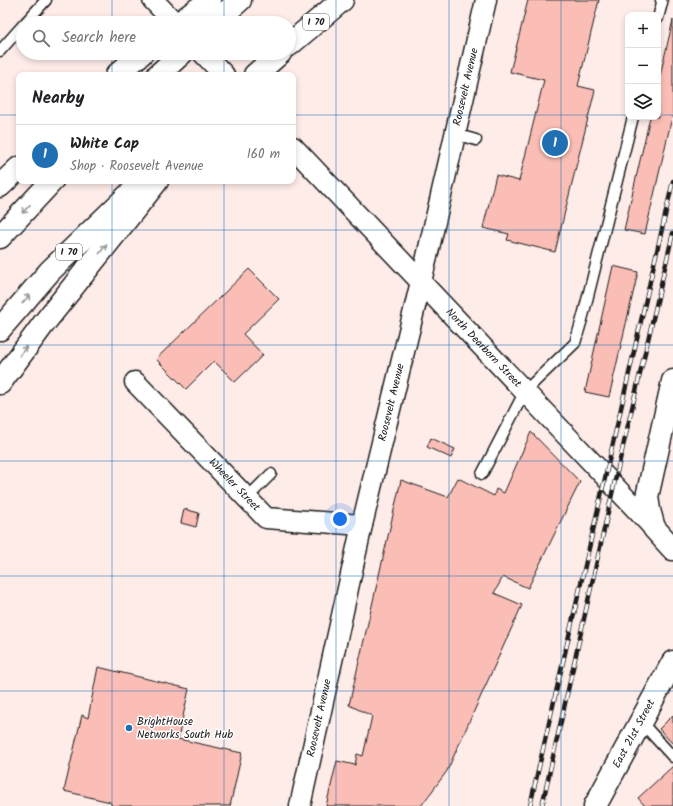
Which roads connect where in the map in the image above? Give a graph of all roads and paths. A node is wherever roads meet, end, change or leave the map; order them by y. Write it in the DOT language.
graph roads {
  1 [pos="46,0"];
  2 [pos="153,0"];
  3 [pos="210,0"];
  4 [pos="240,0"];
  5 [pos="342,0"];
  6 [pos="486,0"];
  7 [pos="662,1"];
  8 [pos="659,12"];
  9 [pos="31,16"];
  10 [pos="168,16"];
  11 [pos="188,16"];
  12 [pos="222,16"];
  13 [pos="16,33"];
  14 [pos="296,39"];
  15 [pos="0,50"];
  16 [pos="174,60"];
  17 [pos="210,60"];
  18 [pos="272,60"];
  19 [pos="161,72"];
  20 [pos="221,72"];
  21 [pos="258,72"];
  22 [pos="632,120"];
  23 [pos="455,134"];
  24 [pos="476,140"];
  25 [pos="296,151"];
  26 [pos="16,171"];
  27 [pos="49,184"];
  28 [pos="140,184"];
  29 [pos="155,184"];
  30 [pos="0,186"];
  31 [pos="0,237"];
  32 [pos="421,282"];
  33 [pos="0,329"];
  34 [pos="673,381"];
  35 [pos="135,382"];
  36 [pos="0,383"];
  37 [pos="525,391"];
  38 [pos="271,474"];
  39 [pos="482,474"];
  40 [pos="247,498"];
  41 [pos="362,525"];
  42 [pos="654,528"];
  43 [pos="673,549"];
  44 [pos="673,662"];
  45 [pos="641,722"];
  46 [pos="673,757"];
  47 [pos="300,806"];
  48 [pos="595,806"];
  1 -- 9 [label="lane"];
  2 -- 10 [label="street"];
  3 -- 11 [label="main road"];
  4 -- 12 [label="main road"];
  5 -- 14 [label="main road, I 70"];
  6 -- 23 [label="street, Roosevelt Avenue"];
  7 -- 8 [label="lane"];
  13 -- 15 [label="lane"];
  16 -- 19 [label="main road"];
  17 -- 20 [label="street"];
  18 -- 21 [label="main road"];
  22 -- 37 [label="lane"];
  23 -- 24 [label="lane"];
  23 -- 32 [label="street, Roosevelt Avenue"];
  25 -- 32 [label="street, North Dearborn Street"];
  26 -- 30 [label="main road"];
  27 -- 31 [label="main road, one-way"];
  33 -- 28 [label="main road, I 70, one-way"];
  36 -- 29 [label="main road, one-way"];
  32 -- 37 [label="street, North Dearborn Street"];
  32 -- 41 [label="street, Roosevelt Avenue"];
  34 -- 42 [label="main road"];
  35 -- 40 [label="street, Wheeler Street"];
  37 -- 39 [label="lane"];
  37 -- 42 [label="street, North Dearborn Street"];
  38 -- 40 [label="lane"];
  40 -- 41 [label="street, Wheeler Street"];
  41 -- 47 [label="street, Roosevelt Avenue"];
  42 -- 43 [label="main road, North Dearborn Street"];
  44 -- 45 [label="main road, East 21st Street"];
  45 -- 46 [label="lane"];
  45 -- 48 [label="main road, East 21st Street"];
}
